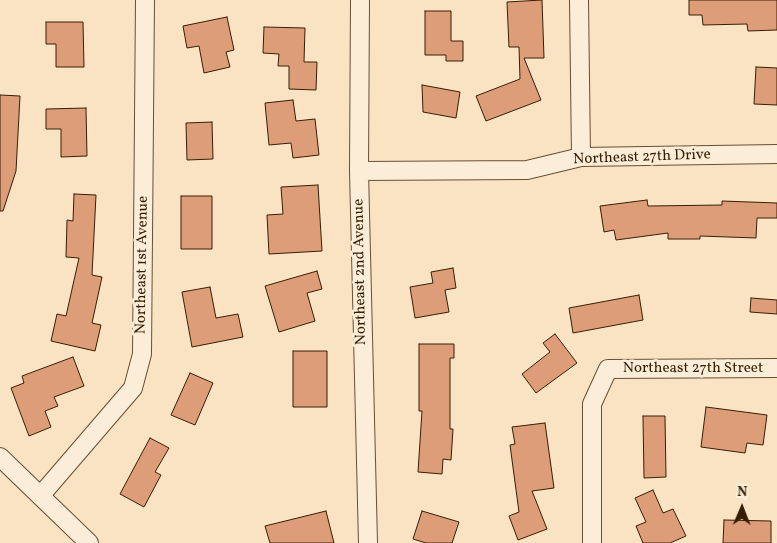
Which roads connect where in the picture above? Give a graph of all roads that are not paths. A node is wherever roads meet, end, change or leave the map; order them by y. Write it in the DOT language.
graph roads {
  1 [pos="145,0"];
  2 [pos="360,0"];
  3 [pos="579,0"];
  4 [pos="777,154"];
  5 [pos="581,157"];
  6 [pos="359,171"];
  7 [pos="777,368"];
  8 [pos="0,457"];
  9 [pos="41,494"];
  10 [pos="89,543"];
  11 [pos="368,543"];
  12 [pos="592,543"];
  1 -- 9 [label="street, Northeast 1st Avenue"];
  2 -- 6 [label="street, Northeast 2nd Avenue"];
  3 -- 5 [label="street"];
  4 -- 5 [label="street, Northeast 27th Drive"];
  5 -- 6 [label="street, Northeast 27th Drive"];
  6 -- 11 [label="street, Northeast 2nd Avenue"];
  7 -- 12 [label="street, Northeast 27th Street"];
  8 -- 9 [label="street"];
  9 -- 10 [label="street"];
}
